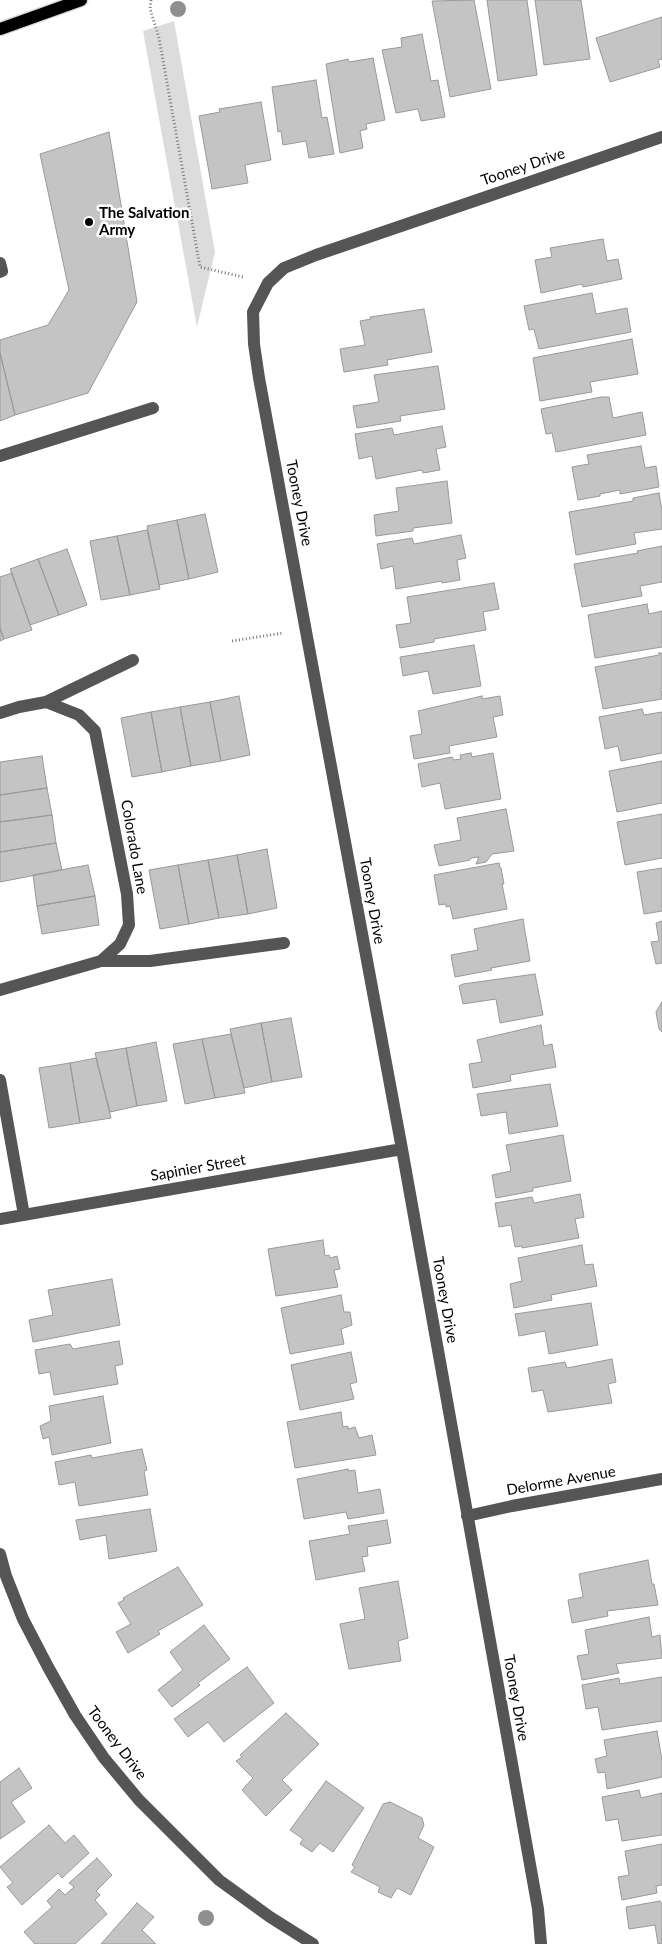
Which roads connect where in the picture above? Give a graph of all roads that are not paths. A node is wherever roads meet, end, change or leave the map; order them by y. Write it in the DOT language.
graph roads {
  1 [pos="81,0"];
  2 [pos="0,29"];
  3 [pos="662,137"];
  4 [pos="0,263"];
  5 [pos="0,272"];
  6 [pos="153,408"];
  7 [pos="0,456"];
  8 [pos="133,660"];
  9 [pos="46,702"];
  10 [pos="0,713"];
  11 [pos="284,943"];
  12 [pos="101,961"];
  13 [pos="0,990"];
  14 [pos="0,1080"];
  15 [pos="402,1150"];
  16 [pos="24,1215"];
  17 [pos="0,1219"];
  18 [pos="662,1479"];
  19 [pos="467,1516"];
  20 [pos="0,1554"];
  21 [pos="313,1944"];
  22 [pos="541,1944"];
  1 -- 2 [label="main road"];
  3 -- 15 [label="street, Tooney Drive"];
  4 -- 5 [label="street"];
  6 -- 7 [label="street"];
  8 -- 9 [label="street"];
  9 -- 10 [label="street"];
  9 -- 12 [label="street, Colorado Lane"];
  11 -- 12 [label="street"];
  12 -- 13 [label="street, Colorado Lane"];
  14 -- 16 [label="street"];
  15 -- 16 [label="street, Sapinier Street"];
  15 -- 19 [label="street, Tooney Drive"];
  16 -- 17 [label="street, Sapinier Street"];
  18 -- 19 [label="street, Delorme Avenue"];
  19 -- 22 [label="street, Tooney Drive"];
  20 -- 21 [label="street, Tooney Drive"];
}
